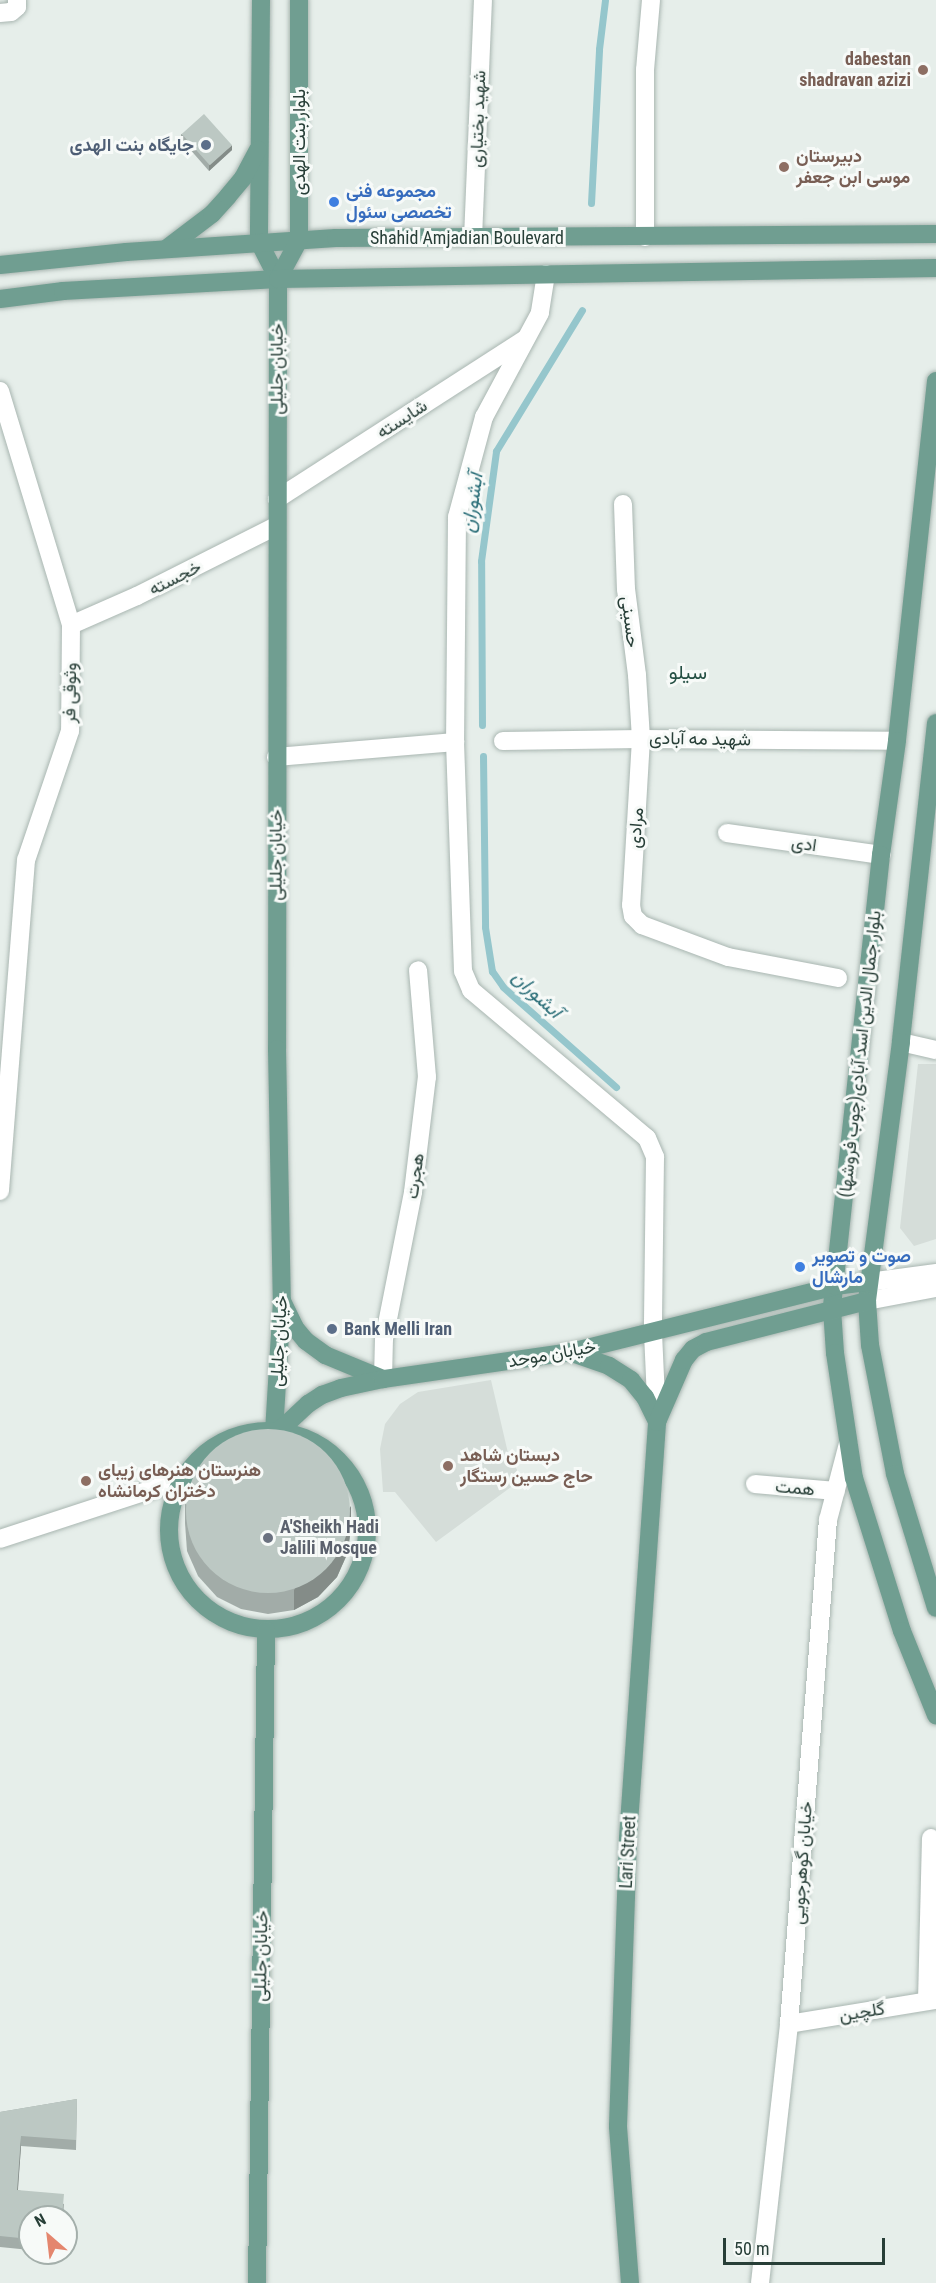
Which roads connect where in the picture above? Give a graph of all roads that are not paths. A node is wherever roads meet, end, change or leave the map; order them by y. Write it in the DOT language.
graph roads {
  1 [pos="17,0"];
  2 [pos="261,0"];
  3 [pos="299,0"];
  4 [pos="483,0"];
  5 [pos="651,0"];
  6 [pos="0,13"];
  7 [pos="261,142"];
  8 [pos="936,234"];
  9 [pos="645,237"];
  10 [pos="473,238"];
  11 [pos="299,240"];
  12 [pos="259,242"];
  13 [pos="166,249"];
  14 [pos="0,265"];
  15 [pos="936,268"];
  16 [pos="546,274"];
  17 [pos="278,279"];
  18 [pos="0,299"];
  19 [pos="527,338"];
  20 [pos="936,381"];
  21 [pos="0,391"];
  22 [pos="277,499"];
  23 [pos="623,504"];
  24 [pos="276,526"];
  25 [pos="71,625"];
  26 [pos="936,723"];
  27 [pos="641,738"];
  28 [pos="503,741"];
  29 [pos="897,741"];
  30 [pos="455,742"];
  31 [pos="276,757"];
  32 [pos="727,833"];
  33 [pos="881,855"];
  34 [pos="418,970"];
  35 [pos="838,978"];
  36 [pos="902,1042"];
  37 [pos="936,1050"];
  38 [pos="0,1191"];
  39 [pos="936,1273"];
  40 [pos="869,1282"];
  41 [pos="835,1286"];
  42 [pos="936,1288"];
  43 [pos="282,1301"];
  44 [pos="867,1301"];
  45 [pos="832,1309"];
  46 [pos="652,1334"];
  47 [pos="571,1352"];
  48 [pos="383,1379"];
  49 [pos="657,1422"];
  50 [pos="277,1431"];
  51 [pos="848,1444"];
  52 [pos="182,1480"];
  53 [pos="755,1484"];
  54 [pos="836,1491"];
  55 [pos="0,1539"];
  56 [pos="936,1608"];
  57 [pos="266,1630"];
  58 [pos="936,1715"];
  59 [pos="931,1838"];
  60 [pos="931,2001"];
  61 [pos="789,2025"];
  62 [pos="257,2283"];
  63 [pos="630,2283"];
  64 [pos="760,2283"];
  1 -- 6 [label="street"];
  2 -- 7 [label="main road"];
  3 -- 11 [label="main road, بلوار بنت الهدی"];
  4 -- 10 [label="street, شهید بختیاری"];
  5 -- 9 [label="street"];
  7 -- 12 [label="main road"];
  7 -- 13 [label="main road"];
  8 -- 9 [label="main road, Shahid Amjadian Boulevard"];
  9 -- 10 [label="main road, Shahid Amjadian Boulevard"];
  10 -- 11 [label="main road, Shahid Amjadian Boulevard"];
  11 -- 12 [label="main road, Shahid Amjadian Boulevard"];
  11 -- 17 [label="main road, بلوار بنت الهدی"];
  12 -- 13 [label="main road, Shahid Amjadian Boulevard"];
  12 -- 17 [label="main road"];
  13 -- 14 [label="main road, Shahid Amjadian Boulevard"];
  15 -- 16 [label="main road, Shahid Amjadian Boulevard"];
  16 -- 17 [label="main road, Shahid Amjadian Boulevard"];
  16 -- 19 [label="street"];
  17 -- 18 [label="main road, Shahid Amjadian Boulevard"];
  17 -- 22 [label="main road, خیابان جلیلی"];
  19 -- 22 [label="street, شایسته"];
  19 -- 30 [label="street"];
  20 -- 29 [label="main road, بلوار جمال الدین اسد آبادی(چوب فروشها)"];
  21 -- 25 [label="street, وثوقی فر"];
  22 -- 24 [label="main road, خیابان جلیلی"];
  23 -- 27 [label="street, حسینی"];
  24 -- 25 [label="street, خجسته"];
  24 -- 31 [label="main road, خیابان جلیلی"];
  25 -- 38 [label="street, وثوقی فر"];
  26 -- 36 [label="main road, بلوار جمال الدین اسد آبادی(چوب فروشها)"];
  27 -- 28 [label="street, شهید مه آبادی"];
  27 -- 29 [label="street, شهید مه آبادی"];
  27 -- 35 [label="street, مرادی"];
  29 -- 33 [label="main road, بلوار جمال الدین اسد آبادی(چوب فروشها)"];
  30 -- 31 [label="street"];
  30 -- 46 [label="street"];
  31 -- 43 [label="main road, خیابان جلیلی"];
  32 -- 33 [label="street, ادی"];
  33 -- 41 [label="main road, بلوار جمال الدین اسد آبادی(چوب فروشها)"];
  34 -- 48 [label="street, هجرت"];
  36 -- 37 [label="street"];
  36 -- 40 [label="main road, بلوار جمال الدین اسد آبادی(چوب فروشها)"];
  39 -- 40 [label="street"];
  40 -- 41 [label="main road, خیابان موحد"];
  40 -- 44 [label="main road, بلوار جمال الدین اسد آبادی(چوب فروشها)"];
  41 -- 45 [label="main road, بلوار جمال الدین اسد آبادی(چوب فروشها)"];
  41 -- 46 [label="main road, خیابان موحد"];
  42 -- 44 [label="street"];
  43 -- 48 [label="main road"];
  43 -- 50 [label="main road, خیابان جلیلی"];
  44 -- 45 [label="main road"];
  44 -- 56 [label="main road, بلوار جمال الدین اسد آبادی(چوب فروشها)"];
  45 -- 49 [label="main road"];
  45 -- 51 [label="main road, بلوار جمال الدین اسد آبادی(چوب فروشها)"];
  46 -- 47 [label="main road, خیابان موحد"];
  46 -- 49 [label="street"];
  47 -- 48 [label="main road, خیابان موحد"];
  47 -- 49 [label="main road"];
  48 -- 50 [label="main road, خیابان موحد"];
  49 -- 63 [label="main road, Lari Street"];
  50 -- 52 [label="main road"];
  50 -- 57 [label="main road"];
  51 -- 54 [label="street, خیابان گوهرجویی"];
  51 -- 58 [label="main road, بلوار جمال الدین اسد آبادی(چوب فروشها)"];
  52 -- 55 [label="street"];
  52 -- 57 [label="main road"];
  53 -- 54 [label="street, همت"];
  54 -- 61 [label="street, خیابان گوهرجویی"];
  57 -- 62 [label="main road, خیابان جلیلی"];
  59 -- 60 [label="street"];
  60 -- 61 [label="street, گلچین"];
  61 -- 64 [label="street, خیابان گوهرجویی"];
}
